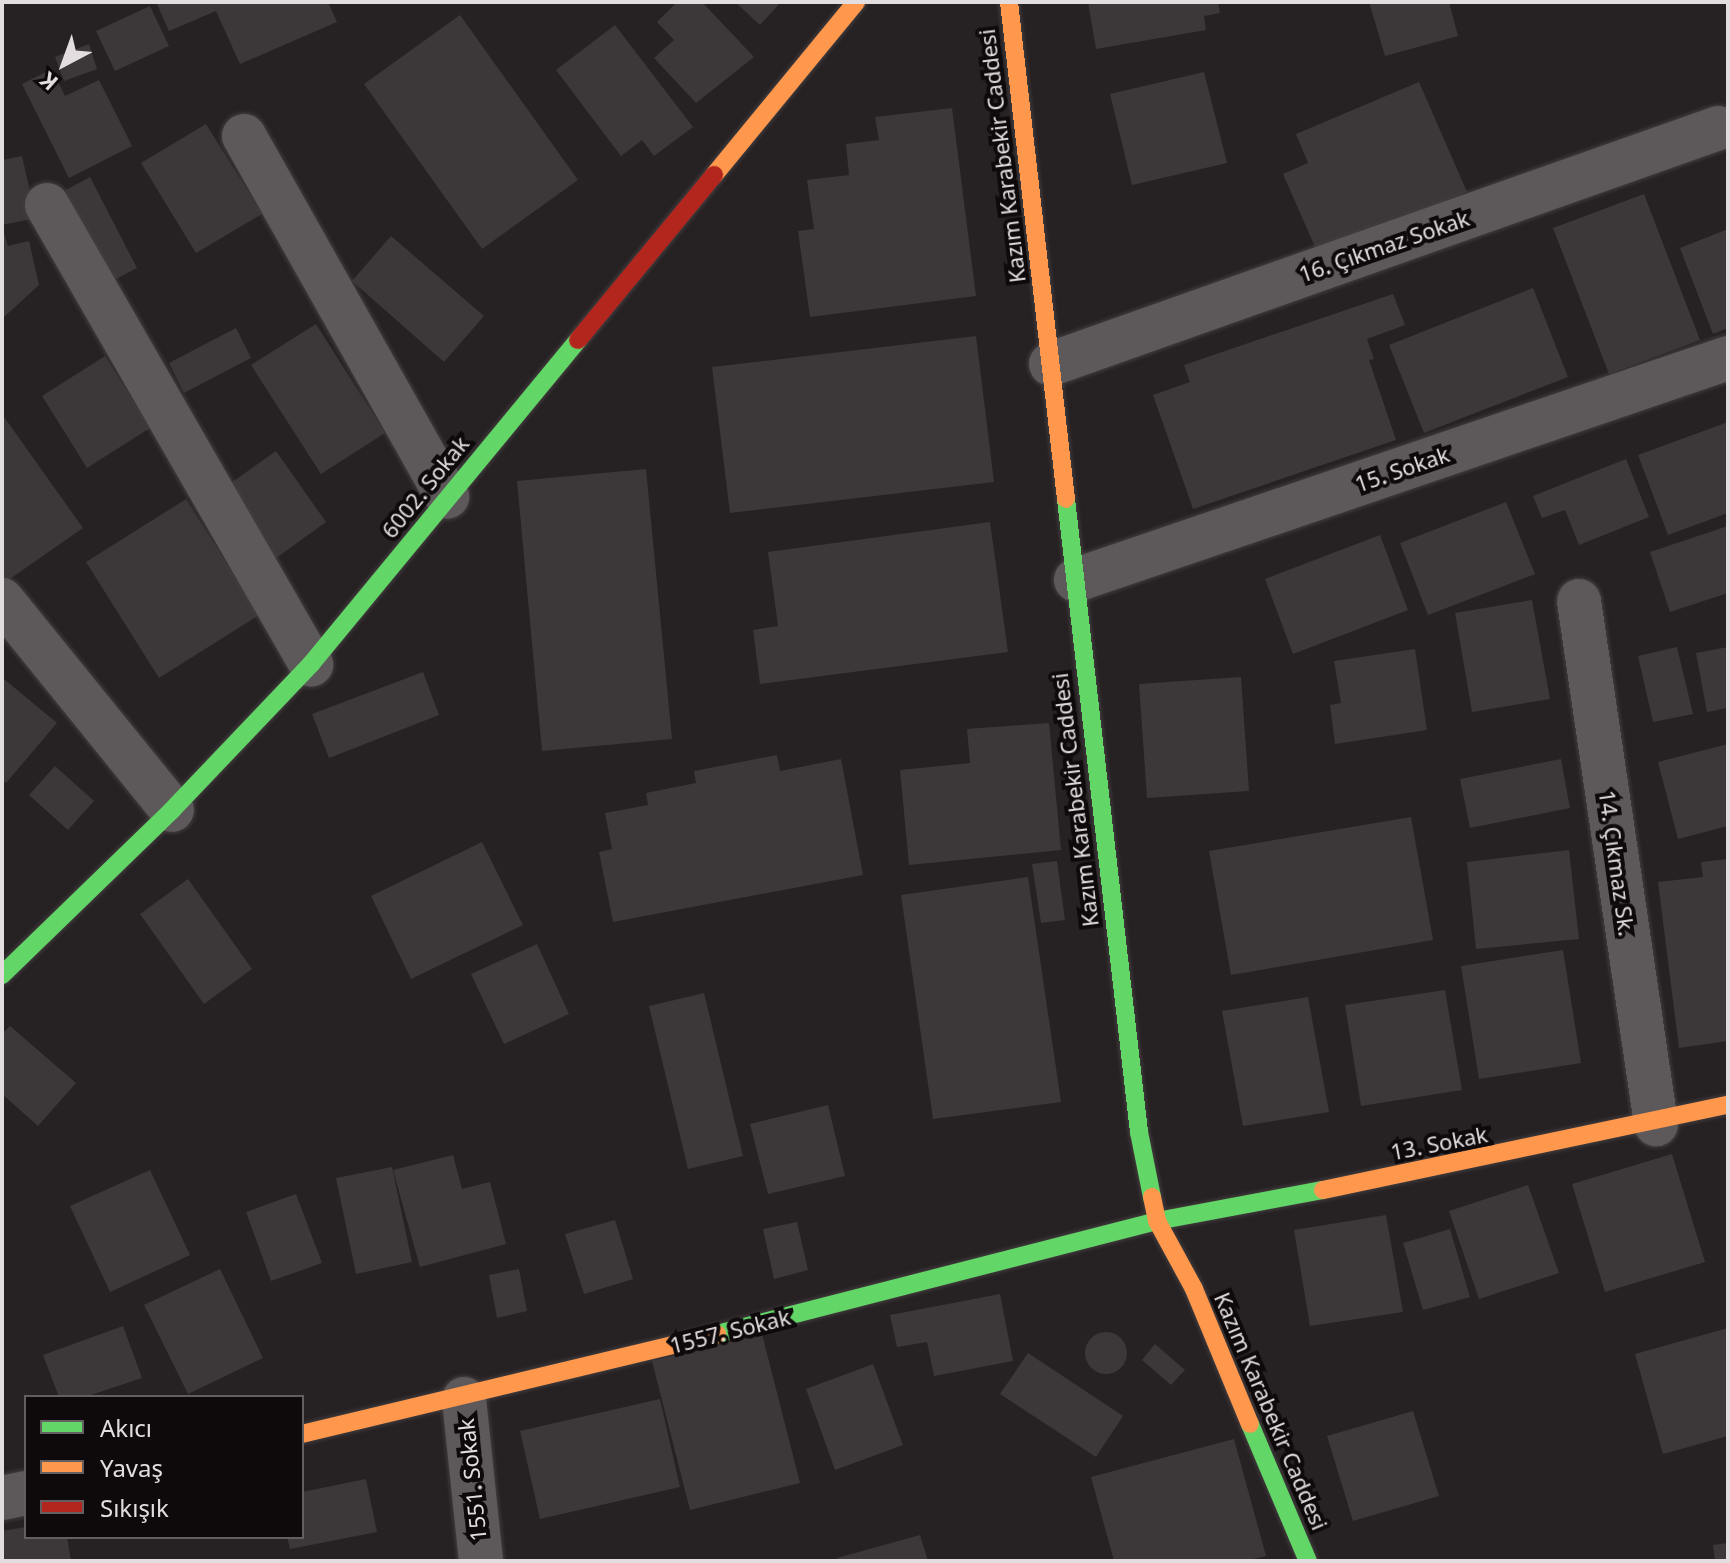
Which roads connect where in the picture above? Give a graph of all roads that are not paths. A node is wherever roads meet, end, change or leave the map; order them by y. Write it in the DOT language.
graph roads {
  1 [pos="856,2"];
  2 [pos="1009,2"];
  3 [pos="1718,128"];
  4 [pos="244,136"];
  5 [pos="47,205"];
  6 [pos="1728,358"];
  7 [pos="1051,364"];
  8 [pos="447,497"];
  9 [pos="1076,580"];
  10 [pos="2,600"];
  11 [pos="1579,601"];
  12 [pos="311,664"];
  13 [pos="172,810"];
  14 [pos="2,975"];
  15 [pos="1728,1105"];
  16 [pos="1656,1124"];
  17 [pos="1157,1221"];
  18 [pos="464,1399"];
  19 [pos="304,1434"];
  20 [pos="24,1493"];
  21 [pos="2,1498"];
  22 [pos="481,1561"];
  23 [pos="1308,1561"];
  1 -- 8 [label="street, 6002. Sokak"];
  2 -- 7 [label="street, Kazım Karabekir Caddesi"];
  3 -- 7 [label="street, 16. Çıkmaz Sokak"];
  4 -- 8 [label="street"];
  5 -- 12 [label="street"];
  6 -- 9 [label="street, 15. Sokak"];
  7 -- 9 [label="street, Kazım Karabekir Caddesi"];
  8 -- 12 [label="street, 6002. Sokak"];
  9 -- 17 [label="street, Kazım Karabekir Caddesi"];
  10 -- 13 [label="street"];
  11 -- 16 [label="street, 14. Çıkmaz Sk."];
  12 -- 13 [label="street, 6002. Sokak"];
  13 -- 14 [label="street, 6002. Sokak"];
  15 -- 16 [label="street, 13. Sokak"];
  16 -- 17 [label="street, 13. Sokak"];
  17 -- 18 [label="street, 1557. Sokak"];
  17 -- 23 [label="street, Kazım Karabekir Caddesi"];
  18 -- 19 [label="street, 1557. Sokak"];
  18 -- 22 [label="street, 1551. Sokak"];
  20 -- 21 [label="street"];
}
